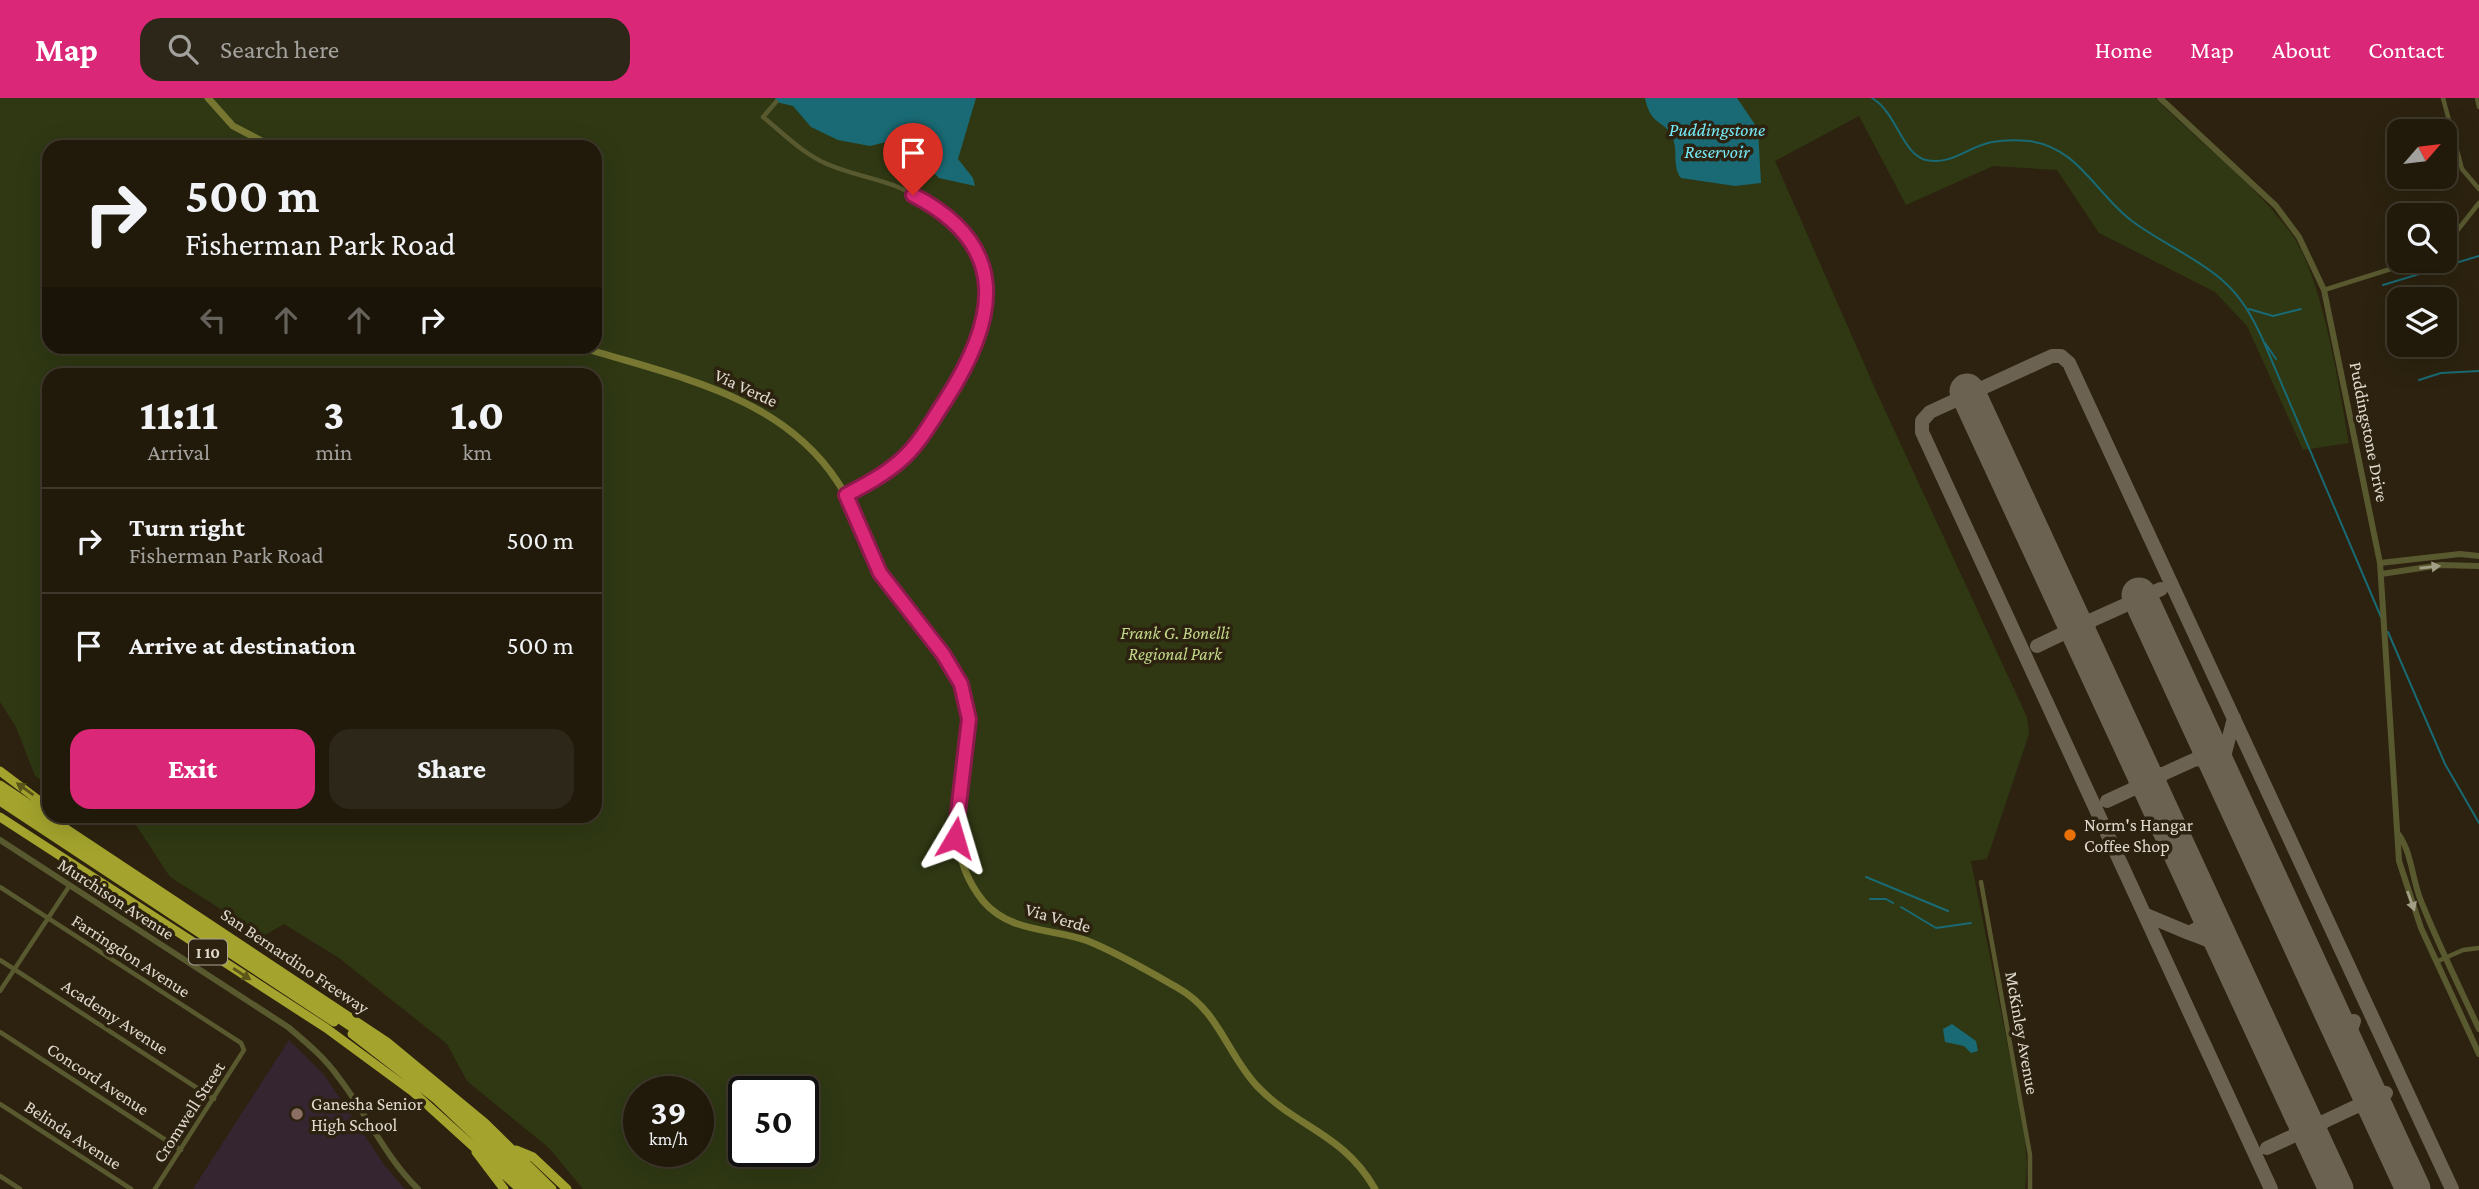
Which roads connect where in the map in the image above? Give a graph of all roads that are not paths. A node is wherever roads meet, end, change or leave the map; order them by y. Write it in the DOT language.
graph roads {
  1 [pos="208,98"];
  2 [pos="2160,98"];
  3 [pos="2444,98"];
  4 [pos="2477,98"];
  5 [pos="776,102"];
  6 [pos="2479,107"];
  7 [pos="260,140"];
  8 [pos="2479,189"];
  9 [pos="2479,203"];
  10 [pos="2457,231"];
  11 [pos="2387,270"];
  12 [pos="2324,290"];
  13 [pos="602,354"];
  14 [pos="846,495"];
  15 [pos="2479,556"];
  16 [pos="2380,563"];
  17 [pos="2479,566"];
  18 [pos="2381,574"];
  19 [pos="0,771"];
  20 [pos="0,785"];
  21 [pos="0,793"];
  22 [pos="0,801"];
  23 [pos="42,803"];
  24 [pos="42,813"];
  25 [pos="0,817"];
  26 [pos="42,821"];
  27 [pos="45,823"];
  28 [pos="58,823"];
  29 [pos="63,823"];
  30 [pos="76,835"];
  31 [pos="2399,835"];
  32 [pos="0,840"];
  33 [pos="1981,882"];
  34 [pos="70,885"];
  35 [pos="0,887"];
  36 [pos="48,918"];
  37 [pos="2479,948"];
  38 [pos="2445,958"];
  39 [pos="0,960"];
  40 [pos="2436,962"];
  41 [pos="14,969"];
  42 [pos="0,991"];
  43 [pos="2479,1028"];
  44 [pos="0,1032"];
  45 [pos="244,1050"];
  46 [pos="2479,1054"];
  47 [pos="214,1099"];
  48 [pos="0,1104"];
  49 [pos="464,1137"];
  50 [pos="514,1149"];
  51 [pos="181,1150"];
  52 [pos="0,1176"];
  53 [pos="20,1189"];
  54 [pos="131,1189"];
  55 [pos="155,1189"];
  56 [pos="418,1189"];
  57 [pos="504,1189"];
  58 [pos="520,1189"];
  59 [pos="531,1189"];
  60 [pos="541,1189"];
  61 [pos="552,1189"];
  62 [pos="567,1189"];
  63 [pos="1375,1189"];
  64 [pos="2030,1189"];
  1 -- 7 [label="main road"];
  2 -- 12 [label="street, Puddingstone Drive"];
  3 -- 8 [label="street"];
  4 -- 6 [label="street"];
  5 -- 14 [label="street"];
  9 -- 10 [label="street"];
  11 -- 12 [label="street"];
  12 -- 16 [label="street, Puddingstone Drive"];
  13 -- 14 [label="main road, Via Verde"];
  14 -- 63 [label="main road, Via Verde"];
  15 -- 16 [label="street"];
  16 -- 18 [label="street, Puddingstone Drive"];
  18 -- 17 [label="street, one-way"];
  18 -- 31 [label="street, Puddingstone Drive"];
  23 -- 19 [label="highway, one-way"];
  20 -- 24 [label="highway, San Bernardino Freeway / I 10"];
  21 -- 26 [label="highway"];
  22 -- 59 [label="highway"];
  25 -- 49 [label="highway, I 10, one-way"];
  27 -- 60 [label="highway"];
  28 -- 30 [label="highway, San Bernardino Freeway / I 10"];
  29 -- 30 [label="highway"];
  30 -- 50 [label="highway, San Bernardino Freeway / I 10"];
  31 -- 38 [label="street, Puddingstone Drive"];
  31 -- 40 [label="street, Puddingstone Drive, one-way"];
  32 -- 34 [label="street, Murchison Avenue"];
  33 -- 64 [label="street, McKinley Avenue"];
  34 -- 36 [label="street"];
  34 -- 56 [label="street, Murchison Avenue"];
  35 -- 36 [label="street, Farringdon Avenue"];
  36 -- 41 [label="street"];
  36 -- 45 [label="street, Farringdon Avenue"];
  37 -- 38 [label="street"];
  38 -- 40 [label="street"];
  38 -- 43 [label="street, Puddingstone Drive"];
  39 -- 41 [label="street, Academy Avenue"];
  40 -- 46 [label="street, Puddingstone Drive"];
  41 -- 42 [label="street"];
  41 -- 47 [label="street, Academy Avenue"];
  44 -- 51 [label="street, Concord Avenue"];
  45 -- 47 [label="street, Cromwell Street"];
  47 -- 51 [label="street, Cromwell Street"];
  48 -- 54 [label="street, Belinda Avenue"];
  49 -- 57 [label="highway"];
  49 -- 58 [label="highway, I 10"];
  50 -- 61 [label="highway, San Bernardino Freeway / I 10"];
  50 -- 62 [label="highway"];
  51 -- 55 [label="street, Cromwell Street"];
  52 -- 53 [label="street"];
}
